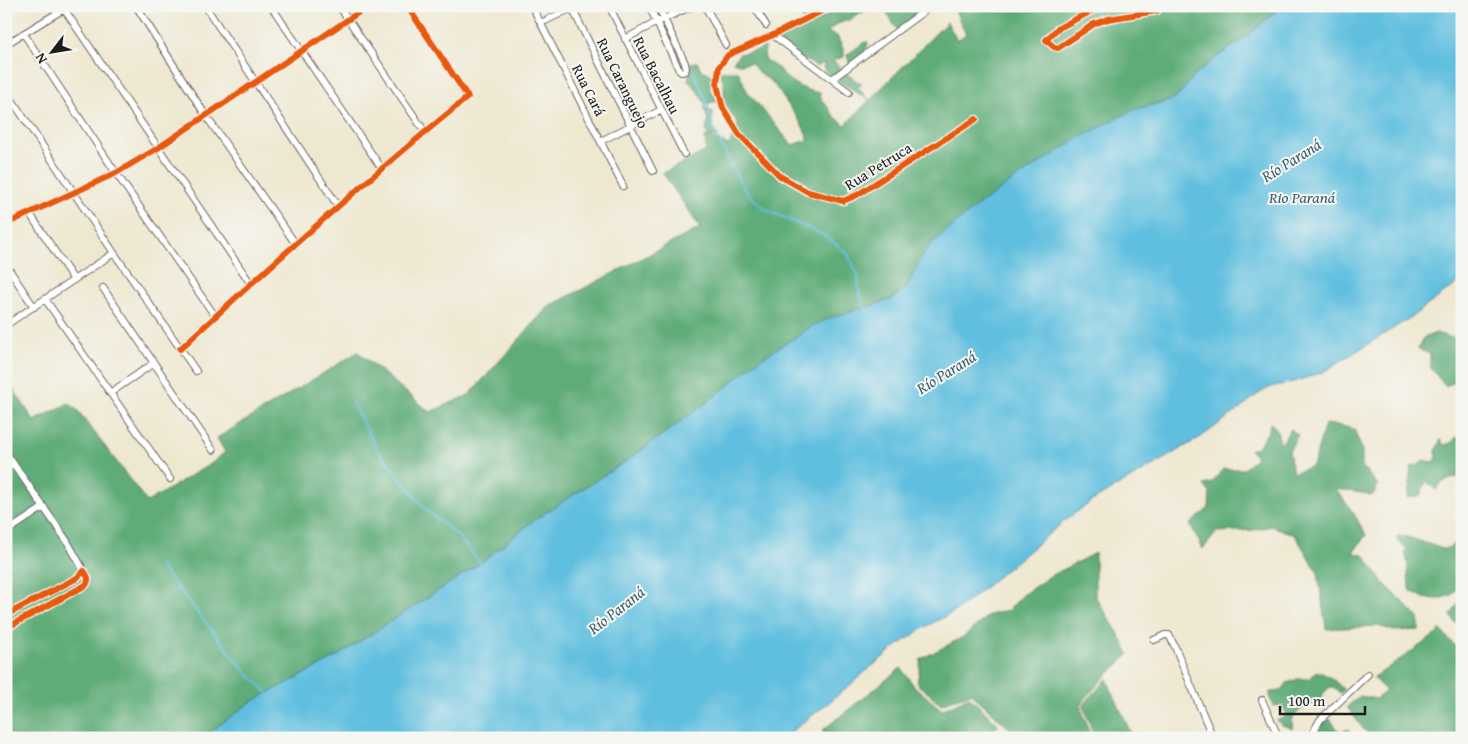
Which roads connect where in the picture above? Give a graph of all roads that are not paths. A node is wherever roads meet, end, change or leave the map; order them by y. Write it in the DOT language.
graph roads {
  1 [pos="136,6"];
  2 [pos="205,6"];
  3 [pos="271,6"];
  4 [pos="339,6"];
  5 [pos="368,6"];
  6 [pos="407,6"];
  7 [pos="532,6"];
  8 [pos="609,6"];
  9 [pos="649,6"];
  10 [pos="658,6"];
  11 [pos="692,6"];
  12 [pos="705,6"];
  13 [pos="754,6"];
  14 [pos="832,6"];
  15 [pos="931,6"];
  16 [pos="1101,6"];
  17 [pos="573,7"];
  18 [pos="66,8"];
  19 [pos="1157,12"];
  20 [pos="665,19"];
  21 [pos="348,20"];
  22 [pos="657,22"];
  23 [pos="541,23"];
  24 [pos="766,25"];
  25 [pos="24,34"];
  26 [pos="773,36"];
  27 [pos="625,39"];
  28 [pos="6,44"];
  29 [pos="726,45"];
  30 [pos="302,51"];
  31 [pos="832,79"];
  32 [pos="255,82"];
  33 [pos="6,90"];
  34 [pos="849,92"];
  35 [pos="661,110"];
  36 [pos="206,116"];
  37 [pos="976,119"];
  38 [pos="630,126"];
  39 [pos="425,132"];
  40 [pos="601,141"];
  41 [pos="158,148"];
  42 [pos="684,154"];
  43 [pos="382,169"];
  44 [pos="653,171"];
  45 [pos="116,173"];
  46 [pos="623,186"];
  47 [pos="74,193"];
  48 [pos="338,206"];
  49 [pos="30,214"];
  50 [pos="6,224"];
  51 [pos="295,243"];
  52 [pos="114,253"];
  53 [pos="6,265"];
  54 [pos="74,280"];
  55 [pos="250,284"];
  56 [pos="103,288"];
  57 [pos="45,299"];
  58 [pos="34,307"];
  59 [pos="214,316"];
  60 [pos="6,325"];
  61 [pos="180,349"];
  62 [pos="154,363"];
  63 [pos="196,371"];
  64 [pos="110,393"];
  65 [pos="213,450"];
  66 [pos="6,453"];
  67 [pos="14,464"];
  68 [pos="6,468"];
  69 [pos="170,479"];
  70 [pos="44,507"];
  71 [pos="6,532"];
  72 [pos="84,571"];
  73 [pos="6,615"];
  74 [pos="6,628"];
  75 [pos="1154,640"];
  76 [pos="1368,674"];
  77 [pos="1262,700"];
  78 [pos="1276,737"];
  79 [pos="1213,738"];
  80 [pos="1285,738"];
  81 [pos="1310,738"];
  1 -- 36 [label="street"];
  2 -- 32 [label="street"];
  3 -- 30 [label="street"];
  4 -- 21 [label="street"];
  5 -- 21 [label="street"];
  6 -- 39 [label="street"];
  7 -- 23 [label="street, Rua Cará"];
  8 -- 27 [label="street, Rua Bacalhau"];
  9 -- 22 [label="street"];
  10 -- 20 [label="street"];
  11 -- 20 [label="street"];
  12 -- 29 [label="street"];
  13 -- 24 [label="street"];
  14 -- 26 [label="street, Rua Petruca"];
  15 -- 31 [label="street"];
  16 -- 19 [label="street"];
  17 -- 23 [label="street"];
  17 -- 38 [label="street, Rua Caranguejo"];
  18 -- 25 [label="street"];
  18 -- 41 [label="street"];
  20 -- 22 [label="street"];
  20 -- 22 [label="street"];
  21 -- 30 [label="street"];
  21 -- 39 [label="street"];
  22 -- 27 [label="street"];
  23 -- 40 [label="street, Rua Cará"];
  25 -- 28 [label="street"];
  25 -- 45 [label="street"];
  26 -- 31 [label="street"];
  26 -- 37 [label="street, Rua Petruca"];
  27 -- 35 [label="street, Rua Bacalhau"];
  30 -- 32 [label="street"];
  30 -- 43 [label="street"];
  31 -- 34 [label="street"];
  32 -- 36 [label="street"];
  32 -- 48 [label="street"];
  33 -- 47 [label="street"];
  35 -- 38 [label="street"];
  35 -- 42 [label="street, Rua Bacalhau"];
  36 -- 41 [label="street"];
  36 -- 51 [label="street"];
  38 -- 40 [label="street"];
  38 -- 44 [label="street, Rua Caranguejo"];
  39 -- 43 [label="street"];
  40 -- 46 [label="street, Rua Cará"];
  41 -- 45 [label="street"];
  41 -- 55 [label="street"];
  43 -- 48 [label="street"];
  45 -- 47 [label="street"];
  45 -- 59 [label="street"];
  47 -- 49 [label="street"];
  47 -- 52 [label="street"];
  48 -- 51 [label="street"];
  49 -- 50 [label="street"];
  49 -- 54 [label="street"];
  51 -- 55 [label="street"];
  52 -- 54 [label="street"];
  52 -- 61 [label="street"];
  53 -- 58 [label="street"];
  54 -- 57 [label="street"];
  55 -- 59 [label="street"];
  56 -- 62 [label="street"];
  57 -- 58 [label="street"];
  57 -- 64 [label="street"];
  58 -- 60 [label="street"];
  59 -- 61 [label="street"];
  61 -- 63 [label="street"];
  62 -- 64 [label="street"];
  62 -- 65 [label="street"];
  64 -- 69 [label="street"];
  66 -- 67 [label="street"];
  67 -- 68 [label="street"];
  67 -- 70 [label="street"];
  70 -- 71 [label="street"];
  70 -- 72 [label="street"];
  72 -- 73 [label="street"];
  72 -- 74 [label="street"];
  75 -- 79 [label="street"];
  76 -- 81 [label="street"];
  77 -- 78 [label="street"];
  78 -- 80 [label="street"];
}
